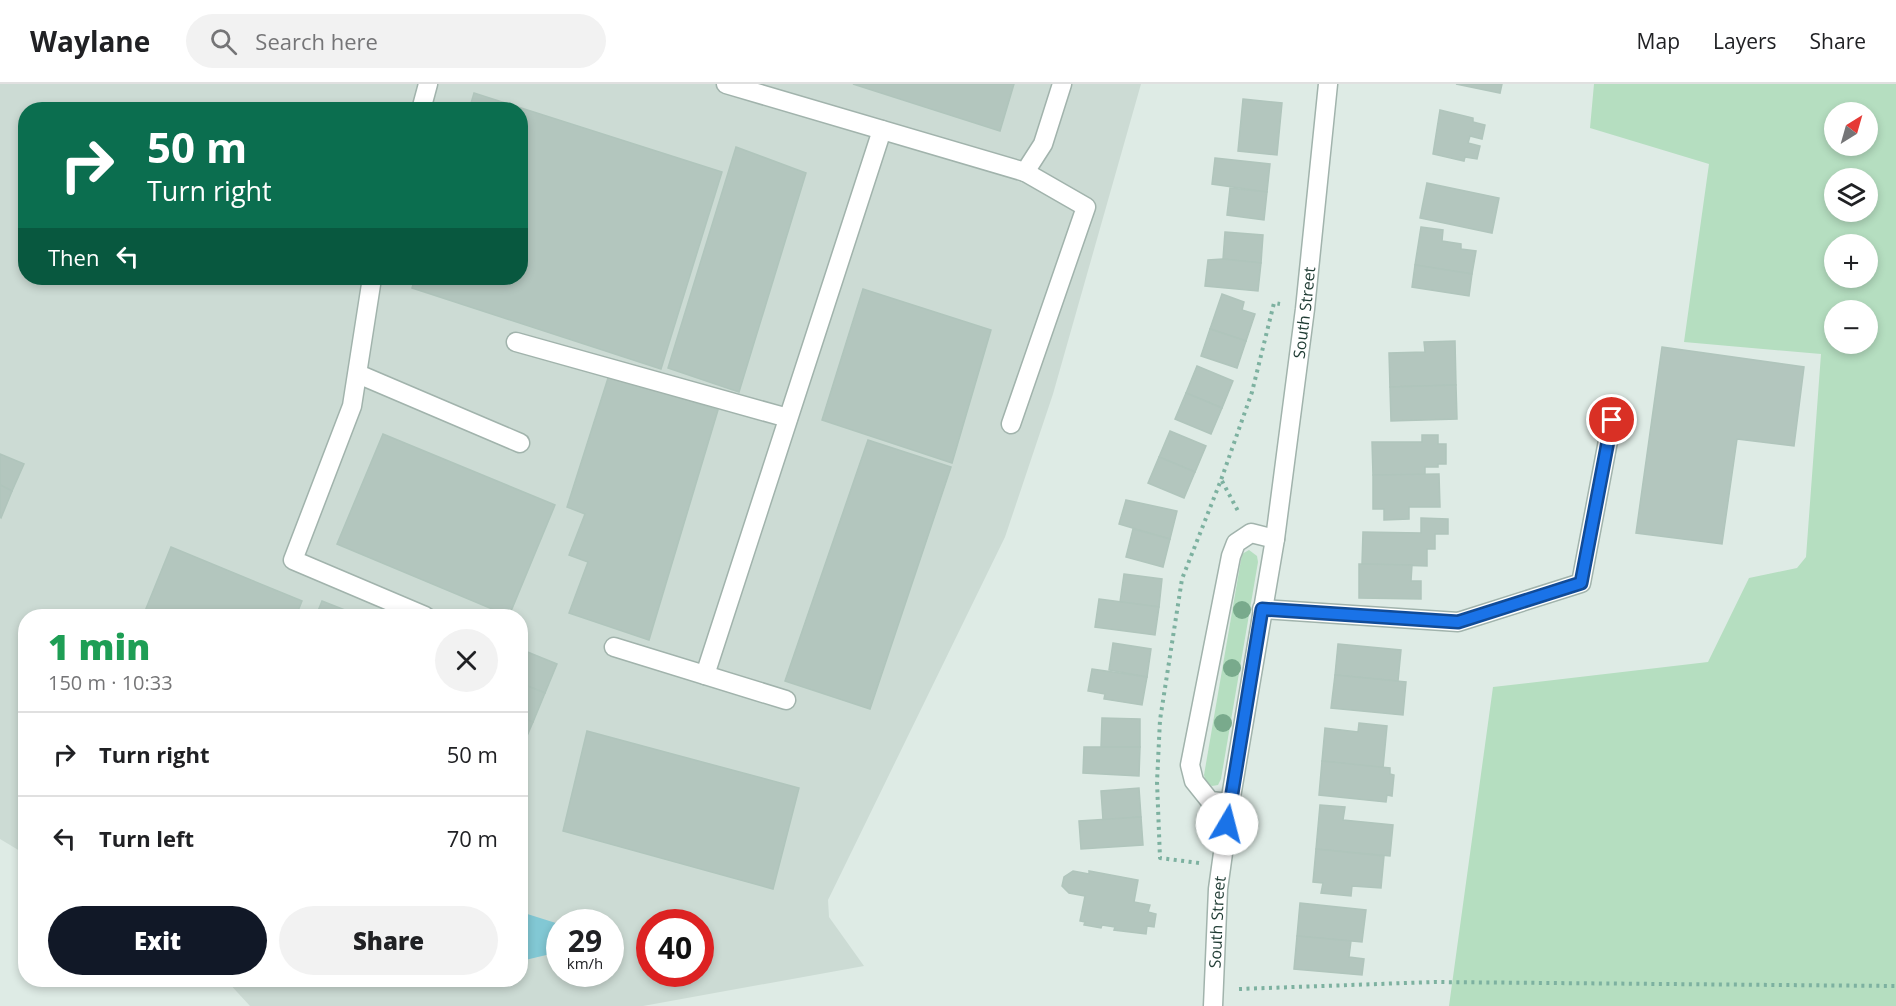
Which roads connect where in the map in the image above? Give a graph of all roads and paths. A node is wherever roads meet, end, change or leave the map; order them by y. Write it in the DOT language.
graph roads {
  1 [pos="428,84"];
  2 [pos="726,84"];
  3 [pos="1062,84"];
  4 [pos="1328,84"];
  5 [pos="423,102"];
  6 [pos="882,129"];
  7 [pos="1025,171"];
  8 [pos="371,285"];
  9 [pos="516,342"];
  10 [pos="358,374"];
  11 [pos="788,418"];
  12 [pos="1612,420"];
  13 [pos="1011,424"];
  14 [pos="520,443"];
  15 [pos="1221,480"];
  16 [pos="1251,533"];
  17 [pos="1275,539"];
  18 [pos="408,609"];
  19 [pos="1262,609"];
  20 [pos="614,647"];
  21 [pos="705,675"];
  22 [pos="786,700"];
  23 [pos="1230,802"];
  24 [pos="1896,986"];
  25 [pos="1214,998"];
  1 -- 5 [label="street"];
  2 -- 6 [label="street"];
  3 -- 7 [label="street"];
  4 -- 17 [label="street, South Street"];
  6 -- 7 [label="street"];
  6 -- 11 [label="street"];
  7 -- 13 [label="street"];
  8 -- 10 [label="street"];
  9 -- 11 [label="street"];
  10 -- 14 [label="street"];
  10 -- 18 [label="street"];
  11 -- 21 [label="street"];
  12 -- 19 [label="street"];
  15 -- 16 [label="path"];
  16 -- 17 [label="street"];
  16 -- 23 [label="street"];
  17 -- 19 [label="street, South Street"];
  19 -- 23 [label="street, South Street"];
  20 -- 21 [label="street"];
  21 -- 22 [label="street"];
  23 -- 25 [label="street, South Street"];
  24 -- 25 [label="path"];
}
